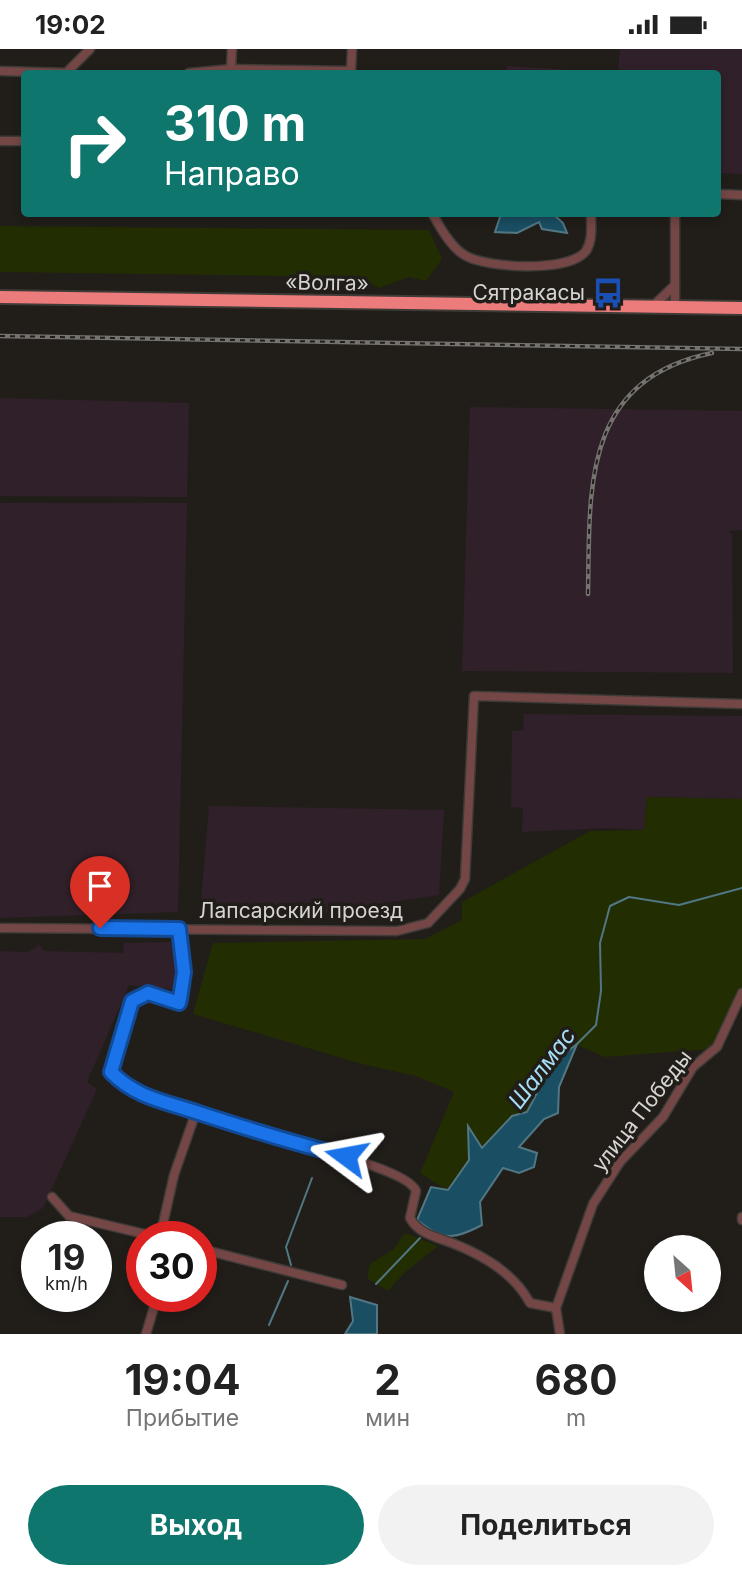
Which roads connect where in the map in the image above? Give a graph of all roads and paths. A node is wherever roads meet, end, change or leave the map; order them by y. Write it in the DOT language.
graph roads {
  1 [pos="90,49"];
  2 [pos="232,49"];
  3 [pos="352,49"];
  4 [pos="231,69"];
  5 [pos="69,70"];
  6 [pos="220,70"];
  7 [pos="263,70"];
  8 [pos="352,70"];
  9 [pos="0,71"];
  10 [pos="21,72"];
  11 [pos="0,141"];
  12 [pos="21,141"];
  13 [pos="721,194"];
  14 [pos="742,195"];
  15 [pos="435,217"];
  16 [pos="591,217"];
  17 [pos="676,217"];
  18 [pos="675,285"];
  19 [pos="0,297"];
  20 [pos="653,306"];
  21 [pos="675,307"];
  22 [pos="696,307"];
  23 [pos="742,308"];
  24 [pos="742,704"];
  25 [pos="0,928"];
  26 [pos="179,929"];
  27 [pos="742,993"];
  28 [pos="196,1112"];
  29 [pos="52,1197"];
  30 [pos="163,1221"];
  31 [pos="126,1229"];
  32 [pos="217,1253"];
  33 [pos="342,1285"];
  34 [pos="556,1308"];
  35 [pos="153,1312"];
  36 [pos="146,1334"];
  37 [pos="560,1334"];
  1 -- 5 [label="street"];
  2 -- 4 [label="street"];
  3 -- 8 [label="street"];
  4 -- 6 [label="street"];
  4 -- 7 [label="street"];
  9 -- 10 [label="street"];
  11 -- 12 [label="street"];
  13 -- 14 [label="street"];
  15 -- 16 [label="street"];
  17 -- 18 [label="street"];
  18 -- 20 [label="street"];
  18 -- 21 [label="street"];
  18 -- 22 [label="street"];
  19 -- 20 [label="highway, «Волга»"];
  20 -- 21 [label="highway, «Волга»"];
  21 -- 22 [label="highway, «Волга»"];
  22 -- 23 [label="highway, «Волга»"];
  24 -- 26 [label="street, Лапсарский проезд"];
  25 -- 26 [label="street, Лапсарский проезд"];
  26 -- 28 [label="street"];
  27 -- 34 [label="street, улица Победы"];
  28 -- 30 [label="street"];
  28 -- 34 [label="street"];
  29 -- 31 [label="street"];
  32 -- 33 [label="street"];
  34 -- 37 [label="street, улица Победы"];
  35 -- 36 [label="street"];
}
